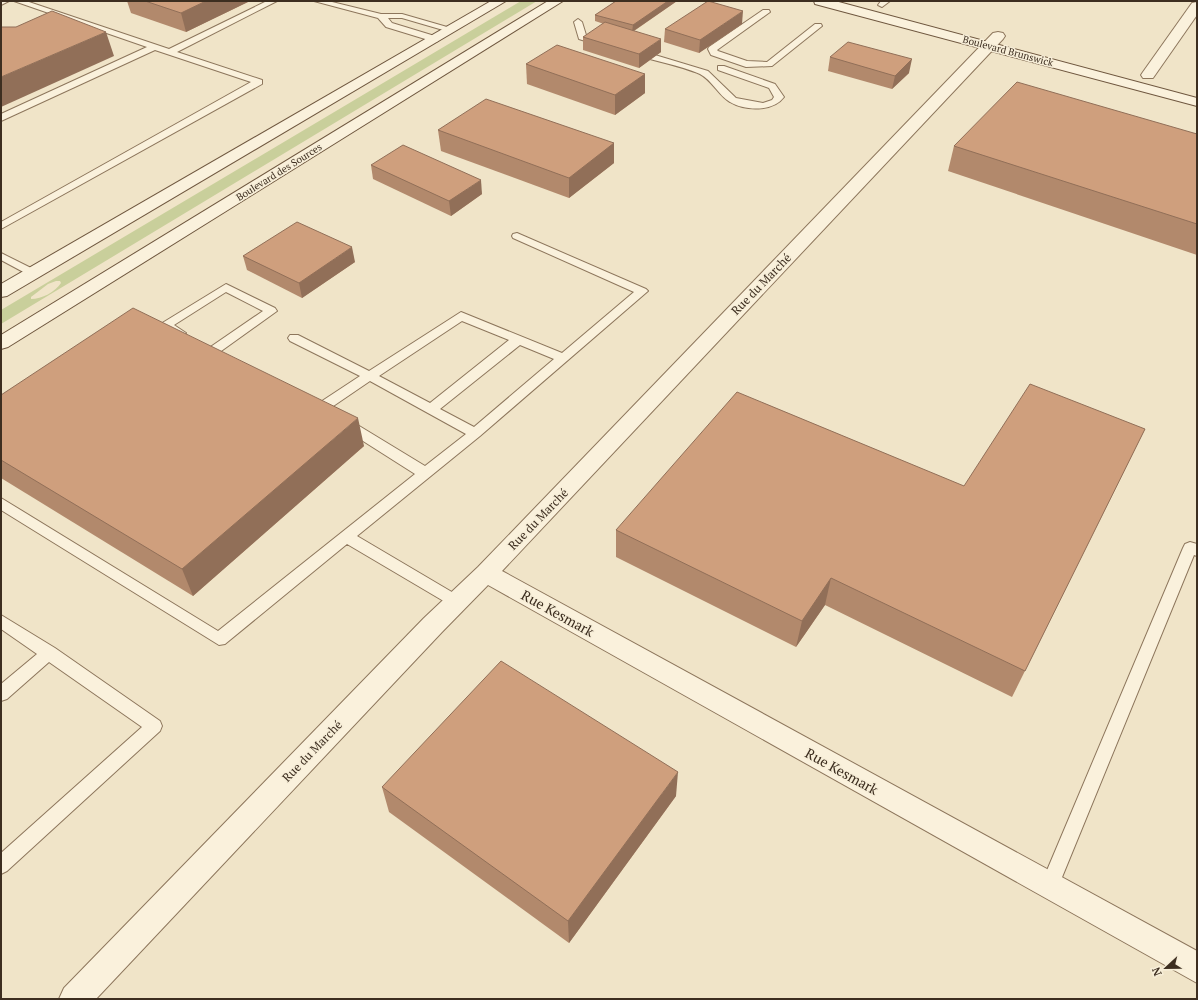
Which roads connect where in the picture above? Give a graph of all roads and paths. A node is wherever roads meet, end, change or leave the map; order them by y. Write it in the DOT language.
graph roads {
  1 [pos="5,1"];
  2 [pos="18,1"];
  3 [pos="42,1"];
  4 [pos="273,1"];
  5 [pos="318,1"];
  6 [pos="500,1"];
  7 [pos="557,1"];
  8 [pos="820,1"];
  9 [pos="868,1"];
  10 [pos="1,3"];
  11 [pos="884,3"];
  12 [pos="32,5"];
  13 [pos="1197,6"];
  14 [pos="766,12"];
  15 [pos="380,16"];
  16 [pos="933,18"];
  17 [pos="578,22"];
  18 [pos="818,26"];
  19 [pos="450,29"];
  20 [pos="435,38"];
  21 [pos="991,38"];
  22 [pos="612,46"];
  23 [pos="155,47"];
  24 [pos="628,50"];
  25 [pos="170,52"];
  26 [pos="707,63"];
  27 [pos="721,68"];
  28 [pos="696,70"];
  29 [pos="1148,75"];
  30 [pos="1197,89"];
  31 [pos="1197,102"];
  32 [pos="1,118"];
  33 [pos="1,226"];
  34 [pos="517,236"];
  35 [pos="1,256"];
  36 [pos="33,273"];
  37 [pos="1,292"];
  38 [pos="294,338"];
  39 [pos="519,339"];
  40 [pos="1,344"];
  41 [pos="213,351"];
  42 [pos="226,358"];
  43 [pos="563,358"];
  44 [pos="370,376"];
  45 [pos="308,401"];
  46 [pos="321,408"];
  47 [pos="430,410"];
  48 [pos="475,433"];
  49 [pos="425,473"];
  50 [pos="1,502"];
  51 [pos="346,536"];
  52 [pos="1197,550"];
  53 [pos="486,572"];
  54 [pos="457,602"];
  55 [pos="1,621"];
  56 [pos="49,653"];
  57 [pos="1,694"];
  58 [pos="1,865"];
  59 [pos="1049,887"];
  60 [pos="1197,968"];
  61 [pos="75,999"];
  1 -- 10 [label="lane"];
  2 -- 12 [label="lane"];
  3 -- 12 [label="lane"];
  4 -- 25 [label="lane"];
  5 -- 15 [label="lane"];
  6 -- 19 [label="street"];
  7 -- 40 [label="street, Boulevard des Sources"];
  8 -- 21 [label="street, Boulevard Brunswick"];
  9 -- 11 [label="street"];
  11 -- 16 [label="street"];
  12 -- 23 [label="lane"];
  13 -- 29 [label="street"];
  14 -- 18 [label="lane"];
  15 -- 19 [label="lane"];
  15 -- 20 [label="lane"];
  17 -- 22 [label="lane"];
  19 -- 20 [label="street"];
  20 -- 36 [label="street"];
  21 -- 29 [label="street, Boulevard Brunswick"];
  21 -- 31 [label="street, Boulevard Brunswick"];
  21 -- 53 [label="street, Rue du Marché"];
  23 -- 25 [label="lane"];
  23 -- 32 [label="lane"];
  24 -- 28 [label="lane"];
  25 -- 33 [label="lane"];
  26 -- 28 [label="lane"];
  27 -- 28 [label="lane"];
  29 -- 30 [label="street, Boulevard Brunswick"];
  34 -- 43 [label="lane"];
  35 -- 36 [label="lane"];
  36 -- 37 [label="street"];
  38 -- 44 [label="lane"];
  39 -- 43 [label="lane"];
  39 -- 44 [label="lane"];
  39 -- 47 [label="lane"];
  41 -- 41 [label="lane"];
  41 -- 42 [label="lane"];
  43 -- 48 [label="lane"];
  44 -- 46 [label="lane"];
  44 -- 47 [label="lane"];
  45 -- 46 [label="lane"];
  46 -- 49 [label="lane"];
  47 -- 48 [label="lane"];
  48 -- 49 [label="lane"];
  49 -- 51 [label="lane"];
  50 -- 51 [label="lane"];
  51 -- 54 [label="lane"];
  52 -- 59 [label="lane"];
  53 -- 54 [label="street, Rue du Marché"];
  53 -- 59 [label="street, Rue Kesmark"];
  54 -- 61 [label="street, Rue du Marché"];
  55 -- 56 [label="lane"];
  56 -- 57 [label="lane"];
  56 -- 58 [label="lane"];
  59 -- 60 [label="street, Rue Kesmark"];
}
